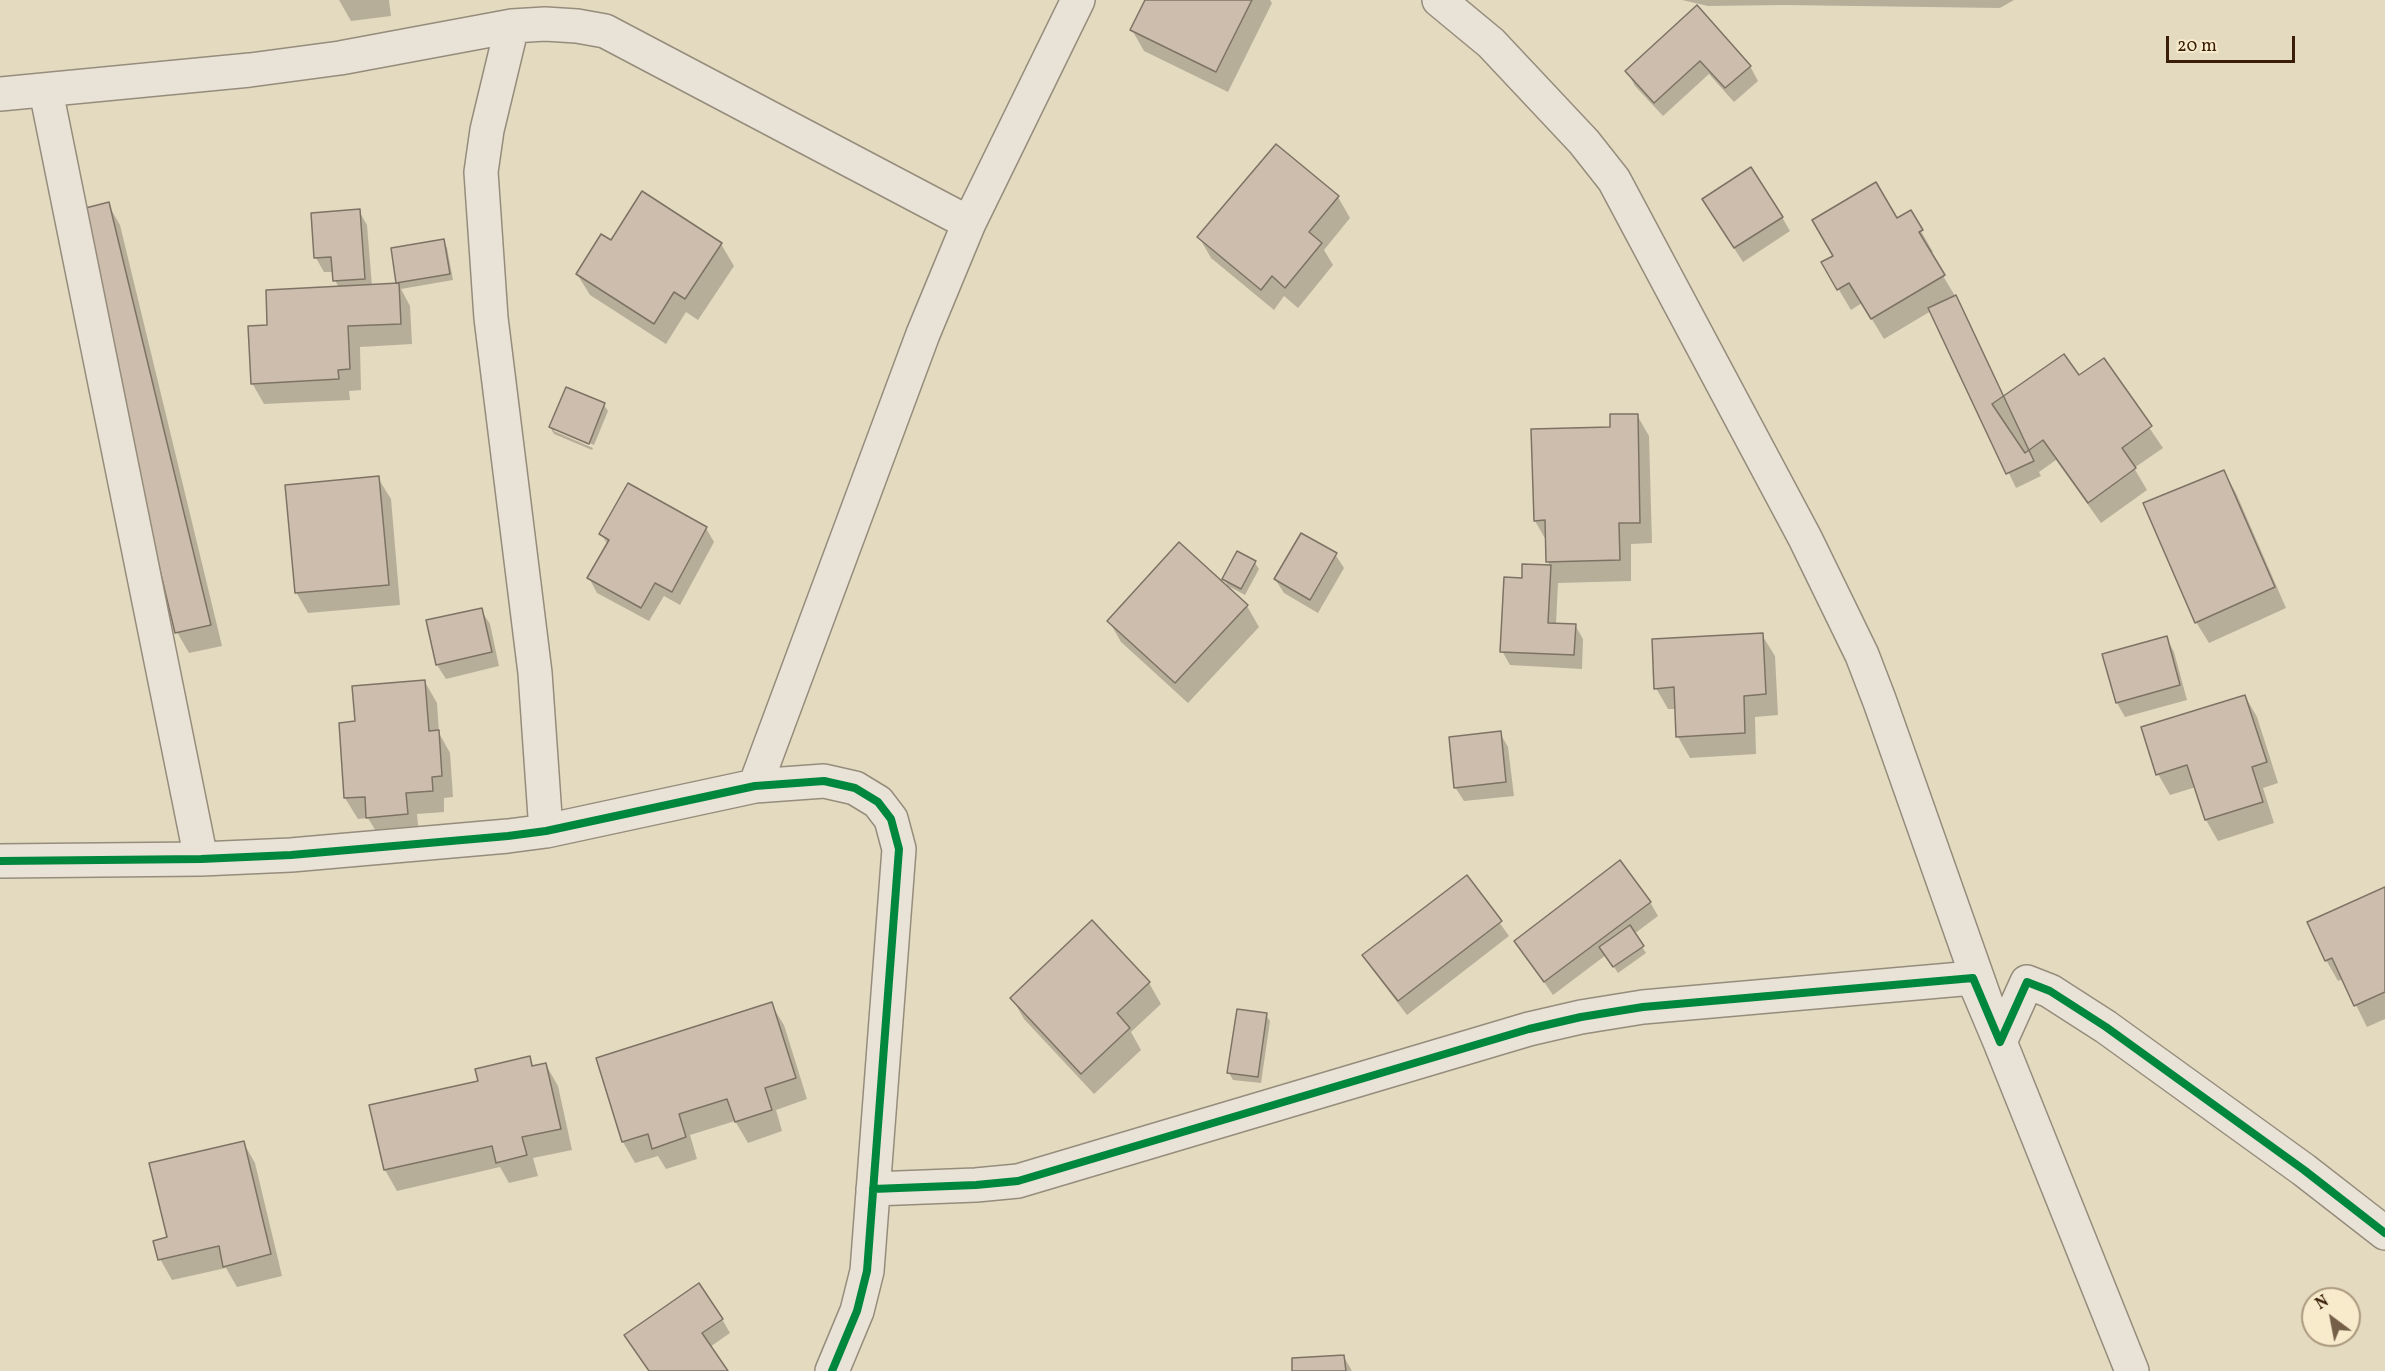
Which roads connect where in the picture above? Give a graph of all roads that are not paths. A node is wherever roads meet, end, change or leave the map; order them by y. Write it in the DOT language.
graph roads {
  1 [pos="1078,0"];
  2 [pos="1439,0"];
  3 [pos="512,26"];
  4 [pos="46,91"];
  5 [pos="0,94"];
  6 [pos="969,223"];
  7 [pos="755,786"];
  8 [pos="546,831"];
  9 [pos="201,859"];
  10 [pos="0,861"];
  11 [pos="2000,1042"];
  12 [pos="873,1189"];
  13 [pos="2385,1233"];
  14 [pos="832,1371"];
  15 [pos="2132,1371"];
  1 -- 6 [label="street"];
  2 -- 11 [label="street"];
  3 -- 4 [label="street"];
  3 -- 6 [label="street"];
  3 -- 8 [label="street"];
  4 -- 5 [label="street"];
  4 -- 9 [label="street"];
  6 -- 7 [label="street"];
  7 -- 8 [label="street"];
  7 -- 12 [label="street"];
  8 -- 9 [label="street"];
  9 -- 10 [label="street"];
  11 -- 12 [label="street"];
  11 -- 13 [label="street"];
  11 -- 15 [label="street"];
  12 -- 14 [label="street"];
}
